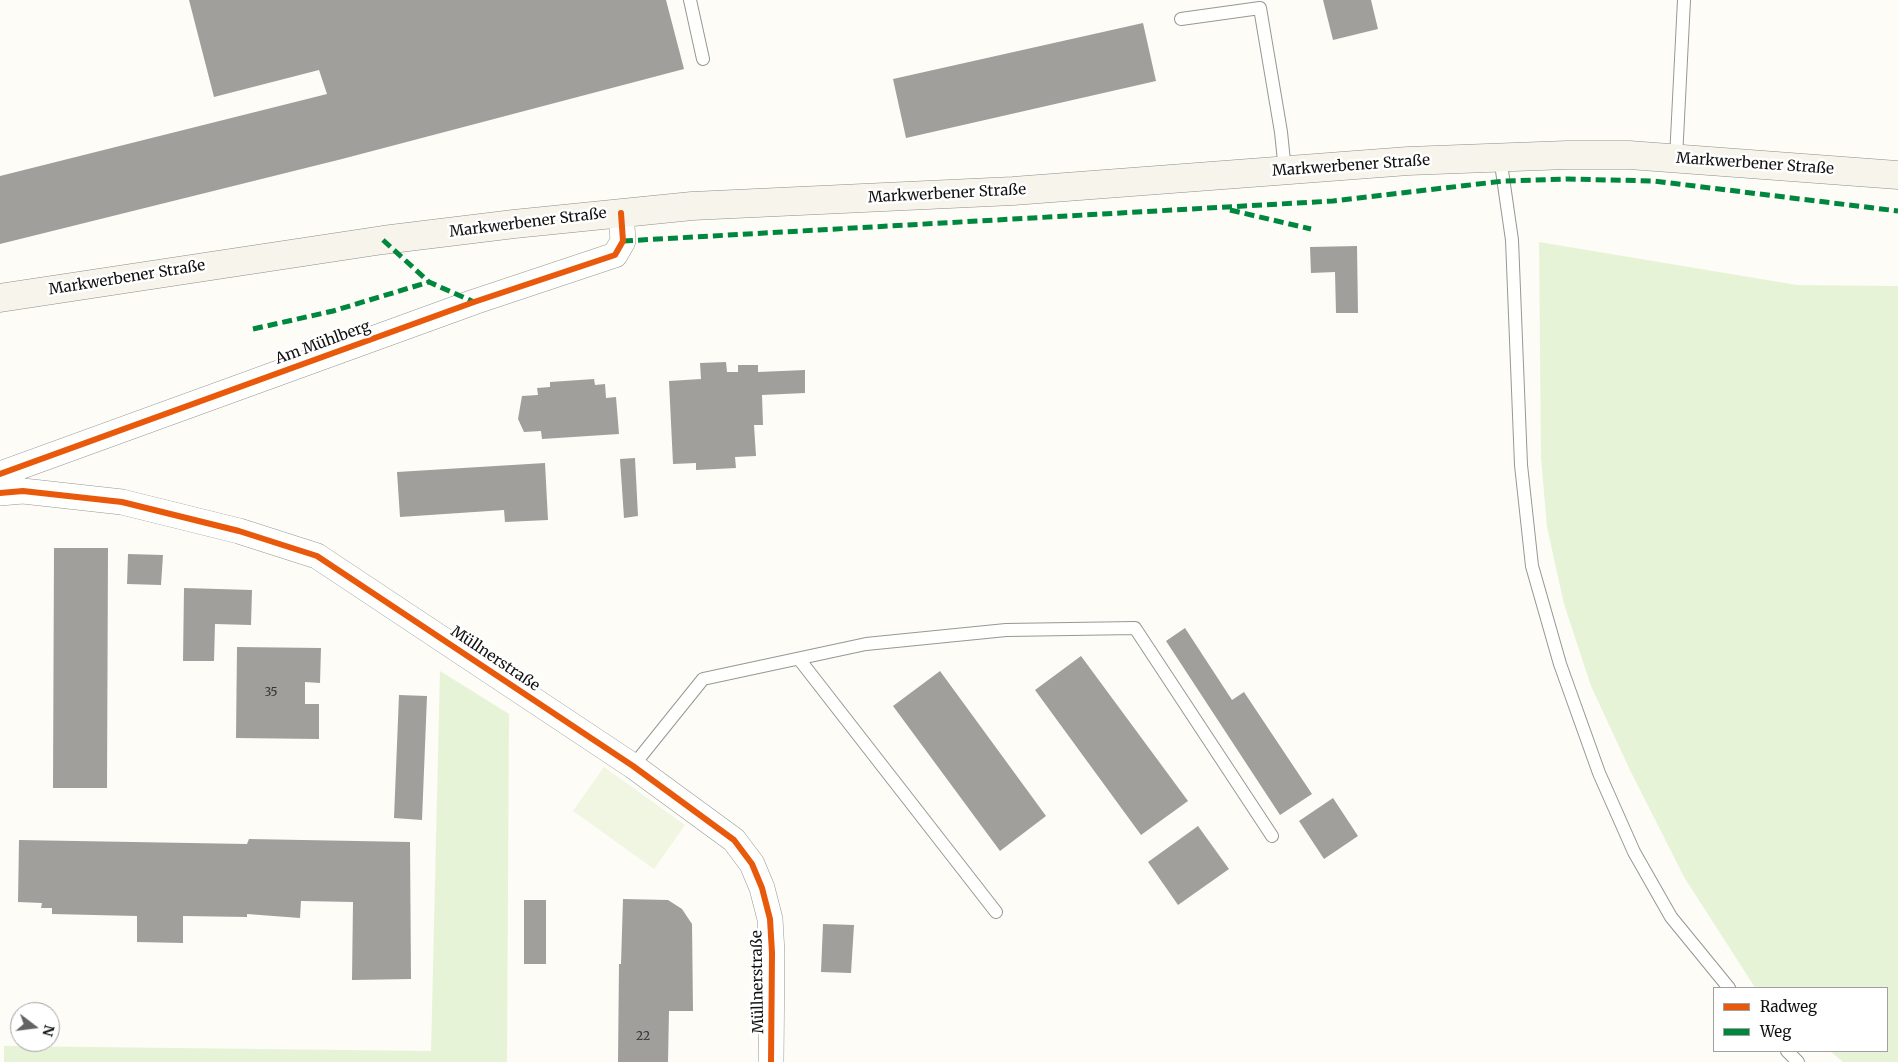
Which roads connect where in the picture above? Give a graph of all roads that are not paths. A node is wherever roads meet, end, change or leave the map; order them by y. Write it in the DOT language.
graph roads {
  1 [pos="690,0"];
  2 [pos="1684,0"];
  3 [pos="1182,19"];
  4 [pos="703,59"];
  5 [pos="1500,157"];
  6 [pos="1676,158"];
  7 [pos="1285,171"];
  8 [pos="1898,175"];
  9 [pos="621,213"];
  10 [pos="0,298"];
  11 [pos="0,474"];
  12 [pos="0,493"];
  13 [pos="799,659"];
  14 [pos="633,766"];
  15 [pos="1272,836"];
  16 [pos="996,912"];
  17 [pos="1728,987"];
  18 [pos="1788,1052"];
  19 [pos="772,1062"];
  20 [pos="1798,1062"];
  1 -- 4 [label="lane"];
  2 -- 6 [label="lane"];
  3 -- 7 [label="lane"];
  5 -- 6 [label="main road, Markwerbener Straße"];
  5 -- 7 [label="main road, Markwerbener Straße"];
  5 -- 17 [label="lane"];
  6 -- 8 [label="main road, Markwerbener Straße"];
  7 -- 9 [label="main road, Markwerbener Straße"];
  9 -- 10 [label="main road, Markwerbener Straße"];
  9 -- 11 [label="street, Am Mühlberg"];
  12 -- 14 [label="street, Müllnerstraße"];
  13 -- 14 [label="lane"];
  13 -- 15 [label="lane"];
  13 -- 16 [label="lane"];
  14 -- 19 [label="street, Müllnerstraße"];
  18 -- 20 [label="lane"];
}
